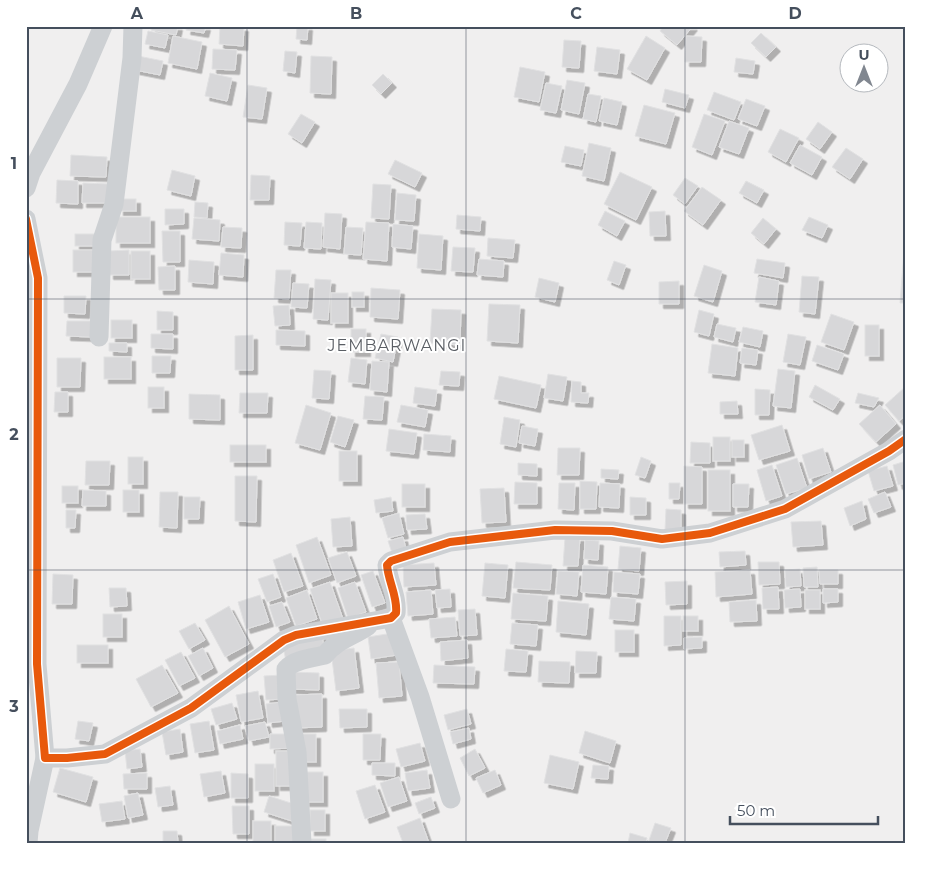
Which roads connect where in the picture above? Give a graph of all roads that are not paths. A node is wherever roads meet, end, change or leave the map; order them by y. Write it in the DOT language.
graph roads {
  1 [pos="103,26"];
  2 [pos="132,26"];
  3 [pos="26,188"];
  4 [pos="26,219"];
  5 [pos="99,337"];
  6 [pos="906,439"];
  7 [pos="383,620"];
  8 [pos="45,758"];
  9 [pos="451,799"];
  10 [pos="28,843"];
  11 [pos="302,843"];
  1 -- 3 [label="street"];
  2 -- 5 [label="street"];
  4 -- 8 [label="street"];
  6 -- 7 [label="street"];
  7 -- 8 [label="street"];
  7 -- 9 [label="street"];
  7 -- 11 [label="street"];
  8 -- 10 [label="street"];
}
